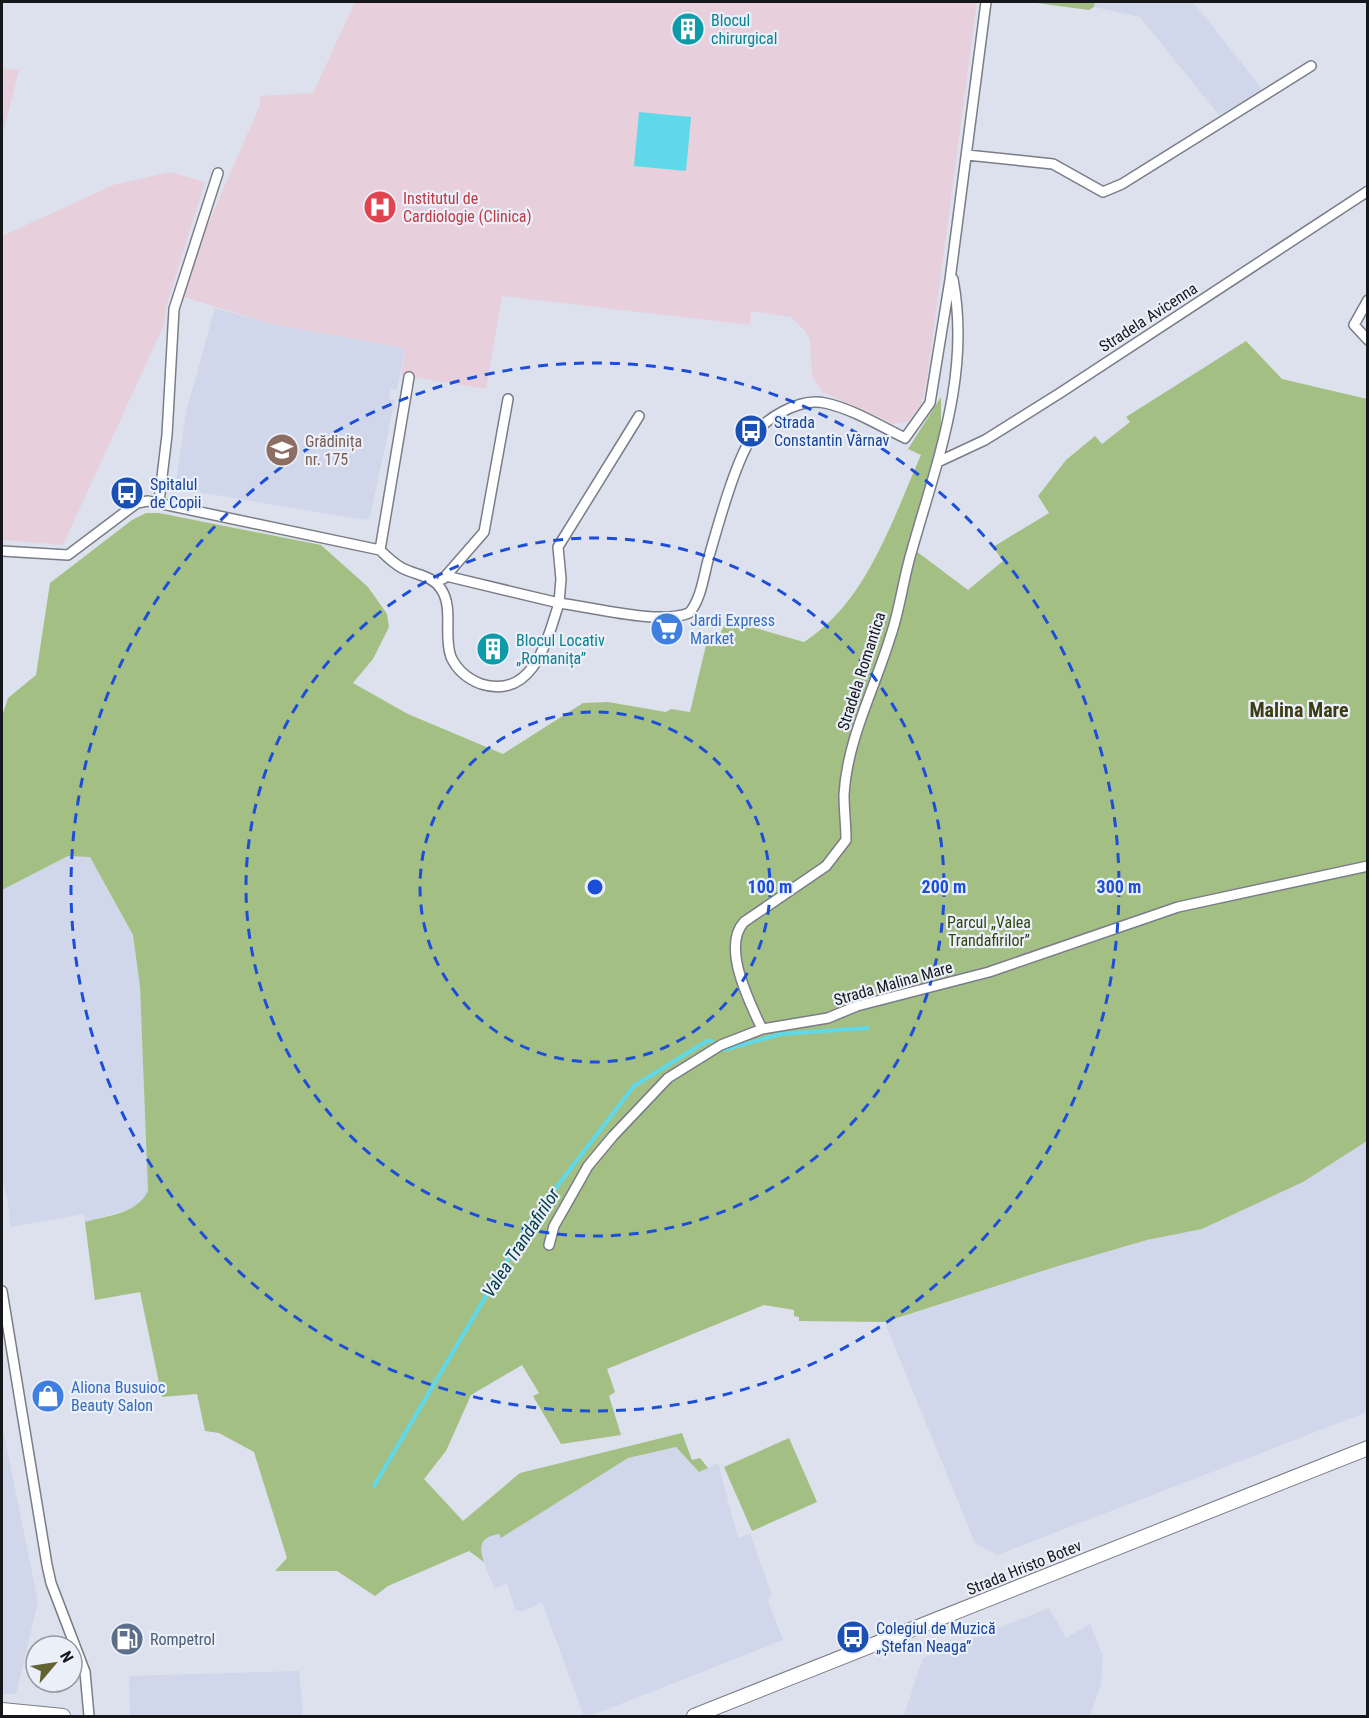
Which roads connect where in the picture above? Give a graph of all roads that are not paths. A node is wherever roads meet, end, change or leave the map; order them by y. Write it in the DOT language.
graph roads {
  1 [pos="986,2"];
  2 [pos="1311,66"];
  3 [pos="967,155"];
  4 [pos="218,173"];
  5 [pos="1368,191"];
  6 [pos="951,271"];
  7 [pos="1368,300"];
  8 [pos="1368,340"];
  9 [pos="409,377"];
  10 [pos="508,399"];
  11 [pos="639,416"];
  12 [pos="940,461"];
  13 [pos="159,502"];
  14 [pos="380,550"];
  15 [pos="2,553"];
  16 [pos="446,576"];
  17 [pos="438,586"];
  18 [pos="559,603"];
  19 [pos="1368,866"];
  20 [pos="762,1029"];
  21 [pos="549,1245"];
  22 [pos="2,1291"];
  23 [pos="1368,1448"];
  24 [pos="2,1710"];
  25 [pos="63,1716"];
  26 [pos="89,1716"];
  27 [pos="694,1716"];
  1 -- 3 [label="street"];
  2 -- 3 [label="street"];
  3 -- 6 [label="street"];
  4 -- 13 [label="street"];
  5 -- 12 [label="street, Stradela Avicenna"];
  6 -- 12 [label="street, Stradela Romantica"];
  6 -- 18 [label="street"];
  7 -- 8 [label="street"];
  9 -- 14 [label="street"];
  10 -- 16 [label="street"];
  11 -- 18 [label="street"];
  12 -- 20 [label="street, Stradela Romantica"];
  13 -- 14 [label="street"];
  13 -- 15 [label="street"];
  14 -- 17 [label="street"];
  16 -- 17 [label="street"];
  16 -- 18 [label="street"];
  17 -- 18 [label="street"];
  19 -- 20 [label="street, Strada Malina Mare"];
  20 -- 21 [label="street, Strada Malina Mare"];
  22 -- 26 [label="street"];
  23 -- 27 [label="main road, Strada Hristo Botev"];
  24 -- 25 [label="main road"];
}
